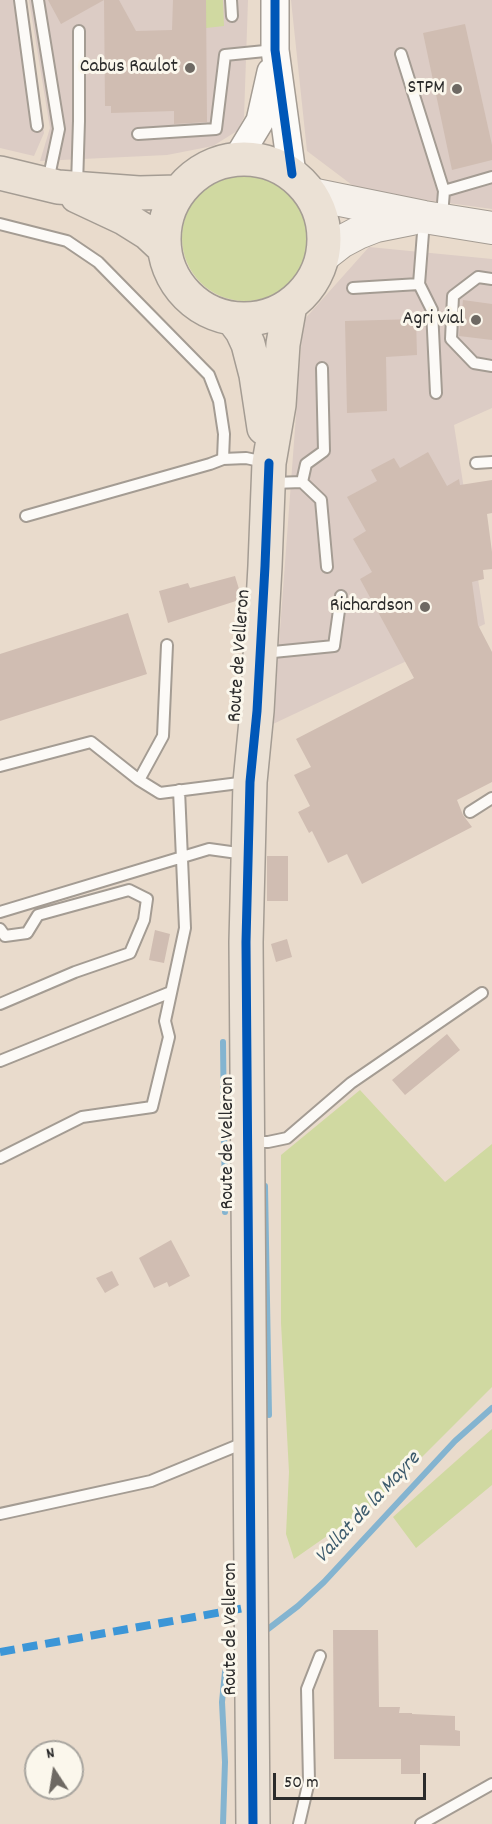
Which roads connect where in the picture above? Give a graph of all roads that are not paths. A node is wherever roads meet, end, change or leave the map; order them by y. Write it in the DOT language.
graph roads {
  1 [pos="20,0"];
  2 [pos="38,0"];
  3 [pos="231,0"];
  4 [pos="275,0"];
  5 [pos="232,16"];
  6 [pos="79,31"];
  7 [pos="275,50"];
  8 [pos="401,54"];
  9 [pos="37,126"];
  10 [pos="138,134"];
  11 [pos="237,159"];
  12 [pos="0,172"];
  13 [pos="492,177"];
  14 [pos="301,184"];
  15 [pos="61,187"];
  16 [pos="178,192"];
  17 [pos="436,209"];
  18 [pos="0,224"];
  19 [pos="492,228"];
  20 [pos="163,247"];
  21 [pos="323,256"];
  22 [pos="492,279"];
  23 [pos="419,284"];
  24 [pos="353,288"];
  25 [pos="290,305"];
  26 [pos="233,319"];
  27 [pos="492,366"];
  28 [pos="322,369"];
  29 [pos="436,393"];
  30 [pos="223,459"];
  31 [pos="492,462"];
  32 [pos="476,463"];
  33 [pos="268,473"];
  34 [pos="302,482"];
  35 [pos="26,516"];
  36 [pos="327,567"];
  37 [pos="341,596"];
  38 [pos="167,645"];
  39 [pos="259,653"];
  40 [pos="0,766"];
  41 [pos="140,780"];
  42 [pos="250,782"];
  43 [pos="179,790"];
  44 [pos="492,798"];
  45 [pos="470,812"];
  46 [pos="248,854"];
  47 [pos="182,857"];
  48 [pos="0,912"];
  49 [pos="0,929"];
  50 [pos="171,992"];
  51 [pos="482,993"];
  52 [pos="0,1004"];
  53 [pos="0,1060"];
  54 [pos="246,1143"];
  55 [pos="0,1158"];
  56 [pos="249,1441"];
  57 [pos="0,1514"];
  58 [pos="320,1656"];
  59 [pos="492,1784"];
  60 [pos="253,1824"];
  61 [pos="299,1824"];
  62 [pos="421,1824"];
  1 -- 9 [label="lane"];
  2 -- 15 [label="lane"];
  3 -- 5 [label="lane"];
  4 -- 7 [label="street"];
  6 -- 15 [label="lane"];
  7 -- 10 [label="lane"];
  7 -- 11 [label="street"];
  7 -- 14 [label="street"];
  8 -- 17 [label="lane"];
  11 -- 14 [label="main road"];
  11 -- 16 [label="main road"];
  12 -- 15 [label="main road"];
  13 -- 17 [label="lane"];
  14 -- 17 [label="main road"];
  14 -- 21 [label="main road"];
  15 -- 16 [label="main road"];
  15 -- 20 [label="main road"];
  16 -- 20 [label="main road"];
  17 -- 19 [label="main road"];
  17 -- 21 [label="main road"];
  17 -- 23 [label="lane"];
  18 -- 30 [label="lane"];
  20 -- 26 [label="main road"];
  21 -- 25 [label="main road"];
  22 -- 27 [label="lane"];
  23 -- 24 [label="lane"];
  23 -- 29 [label="lane"];
  25 -- 26 [label="main road"];
  25 -- 33 [label="main road, Route de Velleron"];
  26 -- 33 [label="main road, Route de Velleron"];
  28 -- 34 [label="lane"];
  30 -- 33 [label="lane"];
  30 -- 35 [label="lane"];
  31 -- 32 [label="lane"];
  33 -- 34 [label="lane"];
  33 -- 39 [label="main road, Route de Velleron"];
  34 -- 36 [label="lane"];
  37 -- 39 [label="lane"];
  38 -- 41 [label="lane"];
  39 -- 42 [label="main road, Route de Velleron"];
  40 -- 41 [label="lane"];
  41 -- 43 [label="lane"];
  42 -- 43 [label="lane"];
  42 -- 46 [label="main road, Route de Velleron"];
  43 -- 47 [label="lane"];
  44 -- 45 [label="lane"];
  46 -- 47 [label="lane"];
  46 -- 54 [label="main road, Route de Velleron"];
  47 -- 48 [label="lane"];
  47 -- 50 [label="lane"];
  49 -- 52 [label="lane"];
  50 -- 53 [label="lane"];
  50 -- 55 [label="lane"];
  51 -- 54 [label="lane"];
  54 -- 56 [label="main road, Route de Velleron"];
  56 -- 57 [label="lane"];
  56 -- 60 [label="main road, Route de Velleron"];
  58 -- 61 [label="lane"];
  59 -- 62 [label="lane"];
}
